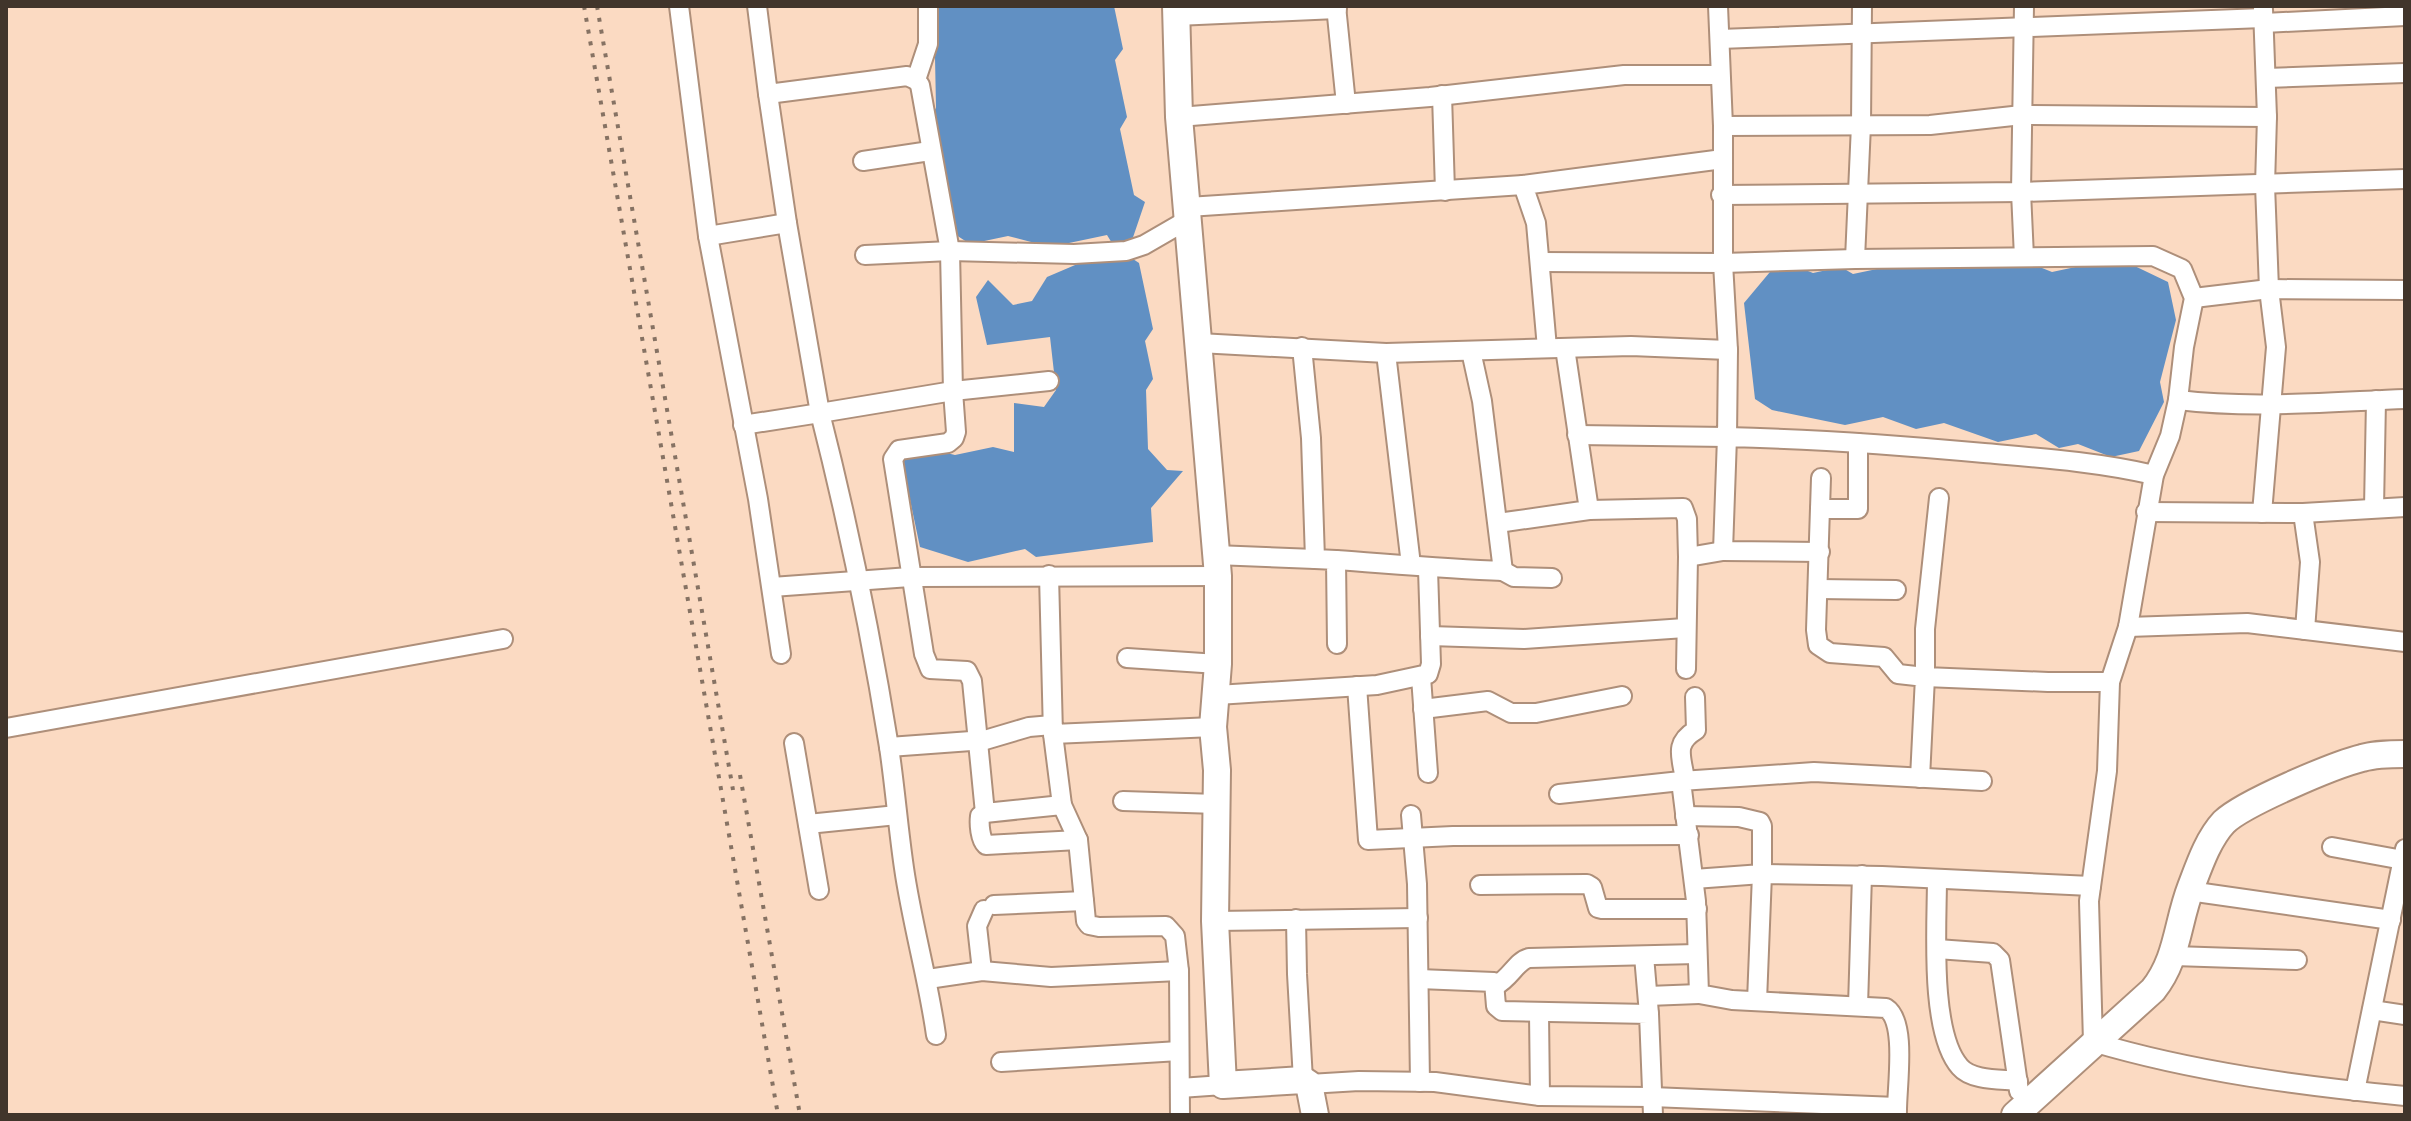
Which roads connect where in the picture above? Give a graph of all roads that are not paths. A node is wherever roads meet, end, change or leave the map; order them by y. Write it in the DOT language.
graph roads {
  1 [pos="679,6"];
  2 [pos="757,6"];
  3 [pos="928,6"];
  4 [pos="1718,6"];
  5 [pos="1862,6"];
  6 [pos="2024,6"];
  7 [pos="1337,7"];
  8 [pos="1176,11"];
  9 [pos="2264,16"];
  10 [pos="2405,16"];
  11 [pos="2025,27"];
  12 [pos="1862,33"];
  13 [pos="1720,39"];
  14 [pos="2405,73"];
  15 [pos="1720,75"];
  16 [pos="2266,78"];
  17 [pos="916,80"];
  18 [pos="768,94"];
  19 [pos="1442,95"];
  20 [pos="1346,104"];
  21 [pos="2022,115"];
  22 [pos="1179,117"];
  23 [pos="2267,117"];
  24 [pos="1861,125"];
  25 [pos="1723,126"];
  26 [pos="930,151"];
  27 [pos="1723,159"];
  28 [pos="863,161"];
  29 [pos="2405,179"];
  30 [pos="1523,185"];
  31 [pos="2265,185"];
  32 [pos="1445,191"];
  33 [pos="2021,192"];
  34 [pos="1721,195"];
  35 [pos="1858,195"];
  36 [pos="1188,213"];
  37 [pos="787,223"];
  38 [pos="708,236"];
  39 [pos="950,251"];
  40 [pos="865,255"];
  41 [pos="2024,257"];
  42 [pos="1855,259"];
  43 [pos="1541,262"];
  44 [pos="1723,263"];
  45 [pos="2269,289"];
  46 [pos="2405,290"];
  47 [pos="2194,298"];
  48 [pos="1199,343"];
  49 [pos="1302,347"];
  50 [pos="1556,348"];
  51 [pos="1728,350"];
  52 [pos="1471,351"];
  53 [pos="1386,353"];
  54 [pos="1049,381"];
  55 [pos="953,391"];
  56 [pos="2405,399"];
  57 [pos="2178,400"];
  58 [pos="2376,400"];
  59 [pos="2271,403"];
  60 [pos="820,413"];
  61 [pos="743,425"];
  62 [pos="1577,435"];
  63 [pos="1727,437"];
  64 [pos="1858,443"];
  65 [pos="2154,475"];
  66 [pos="1821,478"];
  67 [pos="1939,498"];
  68 [pos="2405,507"];
  69 [pos="2374,508"];
  70 [pos="1820,509"];
  71 [pos="1589,510"];
  72 [pos="2146,512"];
  73 [pos="2262,513"];
  74 [pos="2303,513"];
  75 [pos="1498,523"];
  76 [pos="1723,551"];
  77 [pos="1820,552"];
  78 [pos="1688,557"];
  79 [pos="1315,559"];
  80 [pos="1336,560"];
  81 [pos="1217,565"];
  82 [pos="1420,567"];
  83 [pos="1503,571"];
  84 [pos="1049,575"];
  85 [pos="910,577"];
  86 [pos="1552,578"];
  87 [pos="858,579"];
  88 [pos="772,587"];
  89 [pos="1818,589"];
  90 [pos="1896,590"];
  91 [pos="2128,627"];
  92 [pos="1685,628"];
  93 [pos="2305,630"];
  94 [pos="1430,636"];
  95 [pos="503,639"];
  96 [pos="2405,642"];
  97 [pos="1337,644"];
  98 [pos="781,654"];
  99 [pos="1127,658"];
  100 [pos="1218,664"];
  101 [pos="1686,669"];
  102 [pos="1421,677"];
  103 [pos="1925,677"];
  104 [pos="2110,682"];
  105 [pos="1357,686"];
  106 [pos="1217,695"];
  107 [pos="1622,696"];
  108 [pos="1695,697"];
  109 [pos="1423,709"];
  110 [pos="1213,727"];
  111 [pos="6,728"];
  112 [pos="1052,730"];
  113 [pos="978,741"];
  114 [pos="794,743"];
  115 [pos="889,747"];
  116 [pos="2405,754"];
  117 [pos="1428,773"];
  118 [pos="1920,778"];
  119 [pos="1683,780"];
  120 [pos="1982,781"];
  121 [pos="1559,794"];
  122 [pos="1123,801"];
  123 [pos="1217,804"];
  124 [pos="1062,805"];
  125 [pos="985,813"];
  126 [pos="897,815"];
  127 [pos="1411,815"];
  128 [pos="1685,816"];
  129 [pos="808,824"];
  130 [pos="1689,835"];
  131 [pos="1413,838"];
  132 [pos="1078,840"];
  133 [pos="2332,847"];
  134 [pos="2404,861"];
  135 [pos="1762,874"];
  136 [pos="1862,875"];
  137 [pos="1694,879"];
  138 [pos="1937,879"];
  139 [pos="1480,885"];
  140 [pos="2091,886"];
  141 [pos="819,890"];
  142 [pos="2189,891"];
  143 [pos="1084,901"];
  144 [pos="1697,909"];
  145 [pos="1418,918"];
  146 [pos="1296,919"];
  147 [pos="1215,921"];
  148 [pos="2395,926"];
  149 [pos="1937,949"];
  150 [pos="1697,954"];
  151 [pos="1644,956"];
  152 [pos="2174,956"];
  153 [pos="2297,960"];
  154 [pos="982,971"];
  155 [pos="1179,971"];
  156 [pos="928,979"];
  157 [pos="1419,979"];
  158 [pos="1495,986"];
  159 [pos="1699,994"];
  160 [pos="1757,1001"];
  161 [pos="1648,1005"];
  162 [pos="1858,1006"];
  163 [pos="2372,1010"];
  164 [pos="1539,1014"];
  165 [pos="2405,1015"];
  166 [pos="936,1035"];
  167 [pos="2093,1042"];
  168 [pos="1179,1051"];
  169 [pos="1001,1062"];
  170 [pos="2018,1081"];
  171 [pos="1306,1082"];
  172 [pos="1420,1082"];
  173 [pos="1223,1085"];
  174 [pos="1180,1088"];
  175 [pos="2355,1091"];
  176 [pos="1540,1096"];
  177 [pos="2405,1096"];
  178 [pos="1560,1106"];
  179 [pos="1652,1106"];
  180 [pos="1897,1111"];
  181 [pos="2018,1112"];
  182 [pos="1180,1115"];
  183 [pos="1315,1115"];
  1 -- 38 [label="street"];
  2 -- 18 [label="street"];
  3 -- 17 [label="street"];
  4 -- 13 [label="street"];
  5 -- 12 [label="street"];
  6 -- 11 [label="street"];
  7 -- 8 [label="street"];
  7 -- 20 [label="street"];
  8 -- 22 [label="street"];
  9 -- 10 [label="street"];
  9 -- 11 [label="street"];
  9 -- 16 [label="street"];
  11 -- 12 [label="street"];
  11 -- 21 [label="street"];
  12 -- 13 [label="street"];
  12 -- 24 [label="street"];
  13 -- 15 [label="street"];
  14 -- 16 [label="street"];
  15 -- 19 [label="street"];
  15 -- 25 [label="street"];
  16 -- 23 [label="street"];
  17 -- 18 [label="street"];
  17 -- 26 [label="street"];
  18 -- 37 [label="street"];
  19 -- 20 [label="street"];
  19 -- 32 [label="street"];
  20 -- 22 [label="street"];
  21 -- 23 [label="street"];
  21 -- 24 [label="street"];
  21 -- 33 [label="street"];
  22 -- 36 [label="street"];
  23 -- 31 [label="street"];
  24 -- 25 [label="street"];
  24 -- 35 [label="street"];
  25 -- 27 [label="street"];
  26 -- 28 [label="street"];
  26 -- 39 [label="street"];
  27 -- 30 [label="street"];
  27 -- 34 [label="street"];
  29 -- 31 [label="street"];
  30 -- 32 [label="street"];
  30 -- 43 [label="street"];
  31 -- 33 [label="street"];
  31 -- 45 [label="street"];
  32 -- 36 [label="street"];
  33 -- 35 [label="street"];
  33 -- 41 [label="street"];
  34 -- 35 [label="street"];
  34 -- 44 [label="street"];
  35 -- 42 [label="street"];
  36 -- 39 [label="street"];
  36 -- 48 [label="street"];
  37 -- 38 [label="street"];
  37 -- 60 [label="street"];
  38 -- 61 [label="street"];
  39 -- 40 [label="street"];
  39 -- 55 [label="street"];
  41 -- 42 [label="street"];
  41 -- 47 [label="street"];
  42 -- 44 [label="street"];
  43 -- 44 [label="street"];
  43 -- 50 [label="street"];
  44 -- 51 [label="street"];
  45 -- 46 [label="street"];
  45 -- 47 [label="street"];
  45 -- 59 [label="street"];
  47 -- 57 [label="street"];
  48 -- 49 [label="street"];
  48 -- 81 [label="street"];
  49 -- 53 [label="street"];
  49 -- 79 [label="street"];
  50 -- 51 [label="street"];
  50 -- 52 [label="street"];
  50 -- 62 [label="street"];
  51 -- 63 [label="street"];
  52 -- 53 [label="street"];
  52 -- 75 [label="street"];
  53 -- 82 [label="street"];
  54 -- 55 [label="street"];
  55 -- 60 [label="street"];
  55 -- 85 [label="street"];
  56 -- 58 [label="street"];
  57 -- 59 [label="street"];
  57 -- 65 [label="street"];
  58 -- 59 [label="street"];
  58 -- 69 [label="street"];
  59 -- 73 [label="street"];
  60 -- 61 [label="street"];
  60 -- 87 [label="street"];
  61 -- 88 [label="street"];
  62 -- 63 [label="street"];
  62 -- 71 [label="street"];
  63 -- 64 [label="street"];
  63 -- 76 [label="street"];
  64 -- 65 [label="street"];
  64 -- 70 [label="street"];
  65 -- 72 [label="street"];
  66 -- 70 [label="street"];
  67 -- 103 [label="street"];
  68 -- 69 [label="street"];
  69 -- 74 [label="street"];
  70 -- 77 [label="street"];
  71 -- 75 [label="street"];
  71 -- 78 [label="street"];
  72 -- 73 [label="street"];
  72 -- 91 [label="street"];
  73 -- 74 [label="street"];
  74 -- 93 [label="street"];
  75 -- 83 [label="street"];
  76 -- 77 [label="street"];
  76 -- 78 [label="street"];
  77 -- 89 [label="street"];
  78 -- 92 [label="street"];
  79 -- 80 [label="street"];
  79 -- 81 [label="street"];
  80 -- 82 [label="street"];
  80 -- 97 [label="street"];
  81 -- 84 [label="street"];
  81 -- 100 [label="street"];
  82 -- 83 [label="street"];
  82 -- 94 [label="street"];
  83 -- 86 [label="street"];
  84 -- 85 [label="street"];
  84 -- 112 [label="street"];
  85 -- 87 [label="street"];
  85 -- 113 [label="street"];
  87 -- 88 [label="street"];
  87 -- 115 [label="street"];
  88 -- 98 [label="street"];
  89 -- 90 [label="street"];
  89 -- 103 [label="street"];
  91 -- 93 [label="street"];
  91 -- 104 [label="street"];
  92 -- 94 [label="street"];
  92 -- 101 [label="street"];
  93 -- 96 [label="street"];
  94 -- 102 [label="street"];
  95 -- 111 [label="street"];
  99 -- 100 [label="street"];
  100 -- 106 [label="street"];
  102 -- 105 [label="street"];
  102 -- 109 [label="street"];
  103 -- 104 [label="street"];
  103 -- 118 [label="street"];
  104 -- 140 [label="street"];
  105 -- 106 [label="street"];
  105 -- 131 [label="street"];
  106 -- 110 [label="street"];
  107 -- 109 [label="street"];
  108 -- 119 [label="street"];
  109 -- 117 [label="street"];
  110 -- 112 [label="street"];
  110 -- 123 [label="street"];
  112 -- 113 [label="street"];
  112 -- 124 [label="street"];
  113 -- 115 [label="street"];
  113 -- 125 [label="street"];
  114 -- 129 [label="street"];
  115 -- 126 [label="street"];
  116 -- 142 [label="street"];
  118 -- 119 [label="street"];
  118 -- 120 [label="street"];
  119 -- 121 [label="street"];
  119 -- 128 [label="street"];
  122 -- 123 [label="street"];
  123 -- 147 [label="street"];
  124 -- 125 [label="street"];
  124 -- 132 [label="street"];
  125 -- 132 [label="street"];
  126 -- 129 [label="street"];
  126 -- 156 [label="street"];
  127 -- 131 [label="street"];
  128 -- 130 [label="street"];
  128 -- 135 [label="street"];
  129 -- 141 [label="street"];
  130 -- 131 [label="street"];
  130 -- 137 [label="street"];
  131 -- 145 [label="street"];
  132 -- 143 [label="street"];
  133 -- 134 [label="street"];
  134 -- 148 [label="street"];
  135 -- 136 [label="street"];
  135 -- 137 [label="street"];
  135 -- 160 [label="street"];
  136 -- 138 [label="street"];
  136 -- 162 [label="street"];
  137 -- 144 [label="street"];
  138 -- 140 [label="street"];
  138 -- 149 [label="street"];
  139 -- 144 [label="street"];
  140 -- 167 [label="street"];
  142 -- 148 [label="street"];
  142 -- 152 [label="street"];
  143 -- 154 [label="street"];
  143 -- 155 [label="street"];
  144 -- 150 [label="street"];
  145 -- 146 [label="street"];
  145 -- 157 [label="street"];
  146 -- 147 [label="street"];
  146 -- 171 [label="street"];
  147 -- 173 [label="street"];
  148 -- 163 [label="street"];
  149 -- 170 [label="street"];
  149 -- 170 [label="street"];
  150 -- 151 [label="street"];
  150 -- 159 [label="street"];
  151 -- 158 [label="street"];
  151 -- 161 [label="street"];
  152 -- 153 [label="street"];
  152 -- 167 [label="street"];
  154 -- 155 [label="street"];
  154 -- 156 [label="street"];
  155 -- 168 [label="street"];
  156 -- 166 [label="street"];
  157 -- 158 [label="street"];
  157 -- 172 [label="street"];
  158 -- 164 [label="street"];
  159 -- 160 [label="street"];
  159 -- 161 [label="street"];
  160 -- 162 [label="street"];
  161 -- 164 [label="street"];
  161 -- 179 [label="street"];
  162 -- 180 [label="street"];
  163 -- 165 [label="street"];
  163 -- 175 [label="street"];
  164 -- 176 [label="street"];
  167 -- 175 [label="street"];
  167 -- 181 [label="street"];
  168 -- 169 [label="street"];
  168 -- 174 [label="street"];
  170 -- 181 [label="street"];
  171 -- 172 [label="street"];
  171 -- 173 [label="street"];
  171 -- 183 [label="street"];
  172 -- 176 [label="street"];
  173 -- 174 [label="street"];
  174 -- 182 [label="street"];
  175 -- 177 [label="street"];
  176 -- 178 [label="street"];
  178 -- 179 [label="street"];
  179 -- 180 [label="street"];
}
